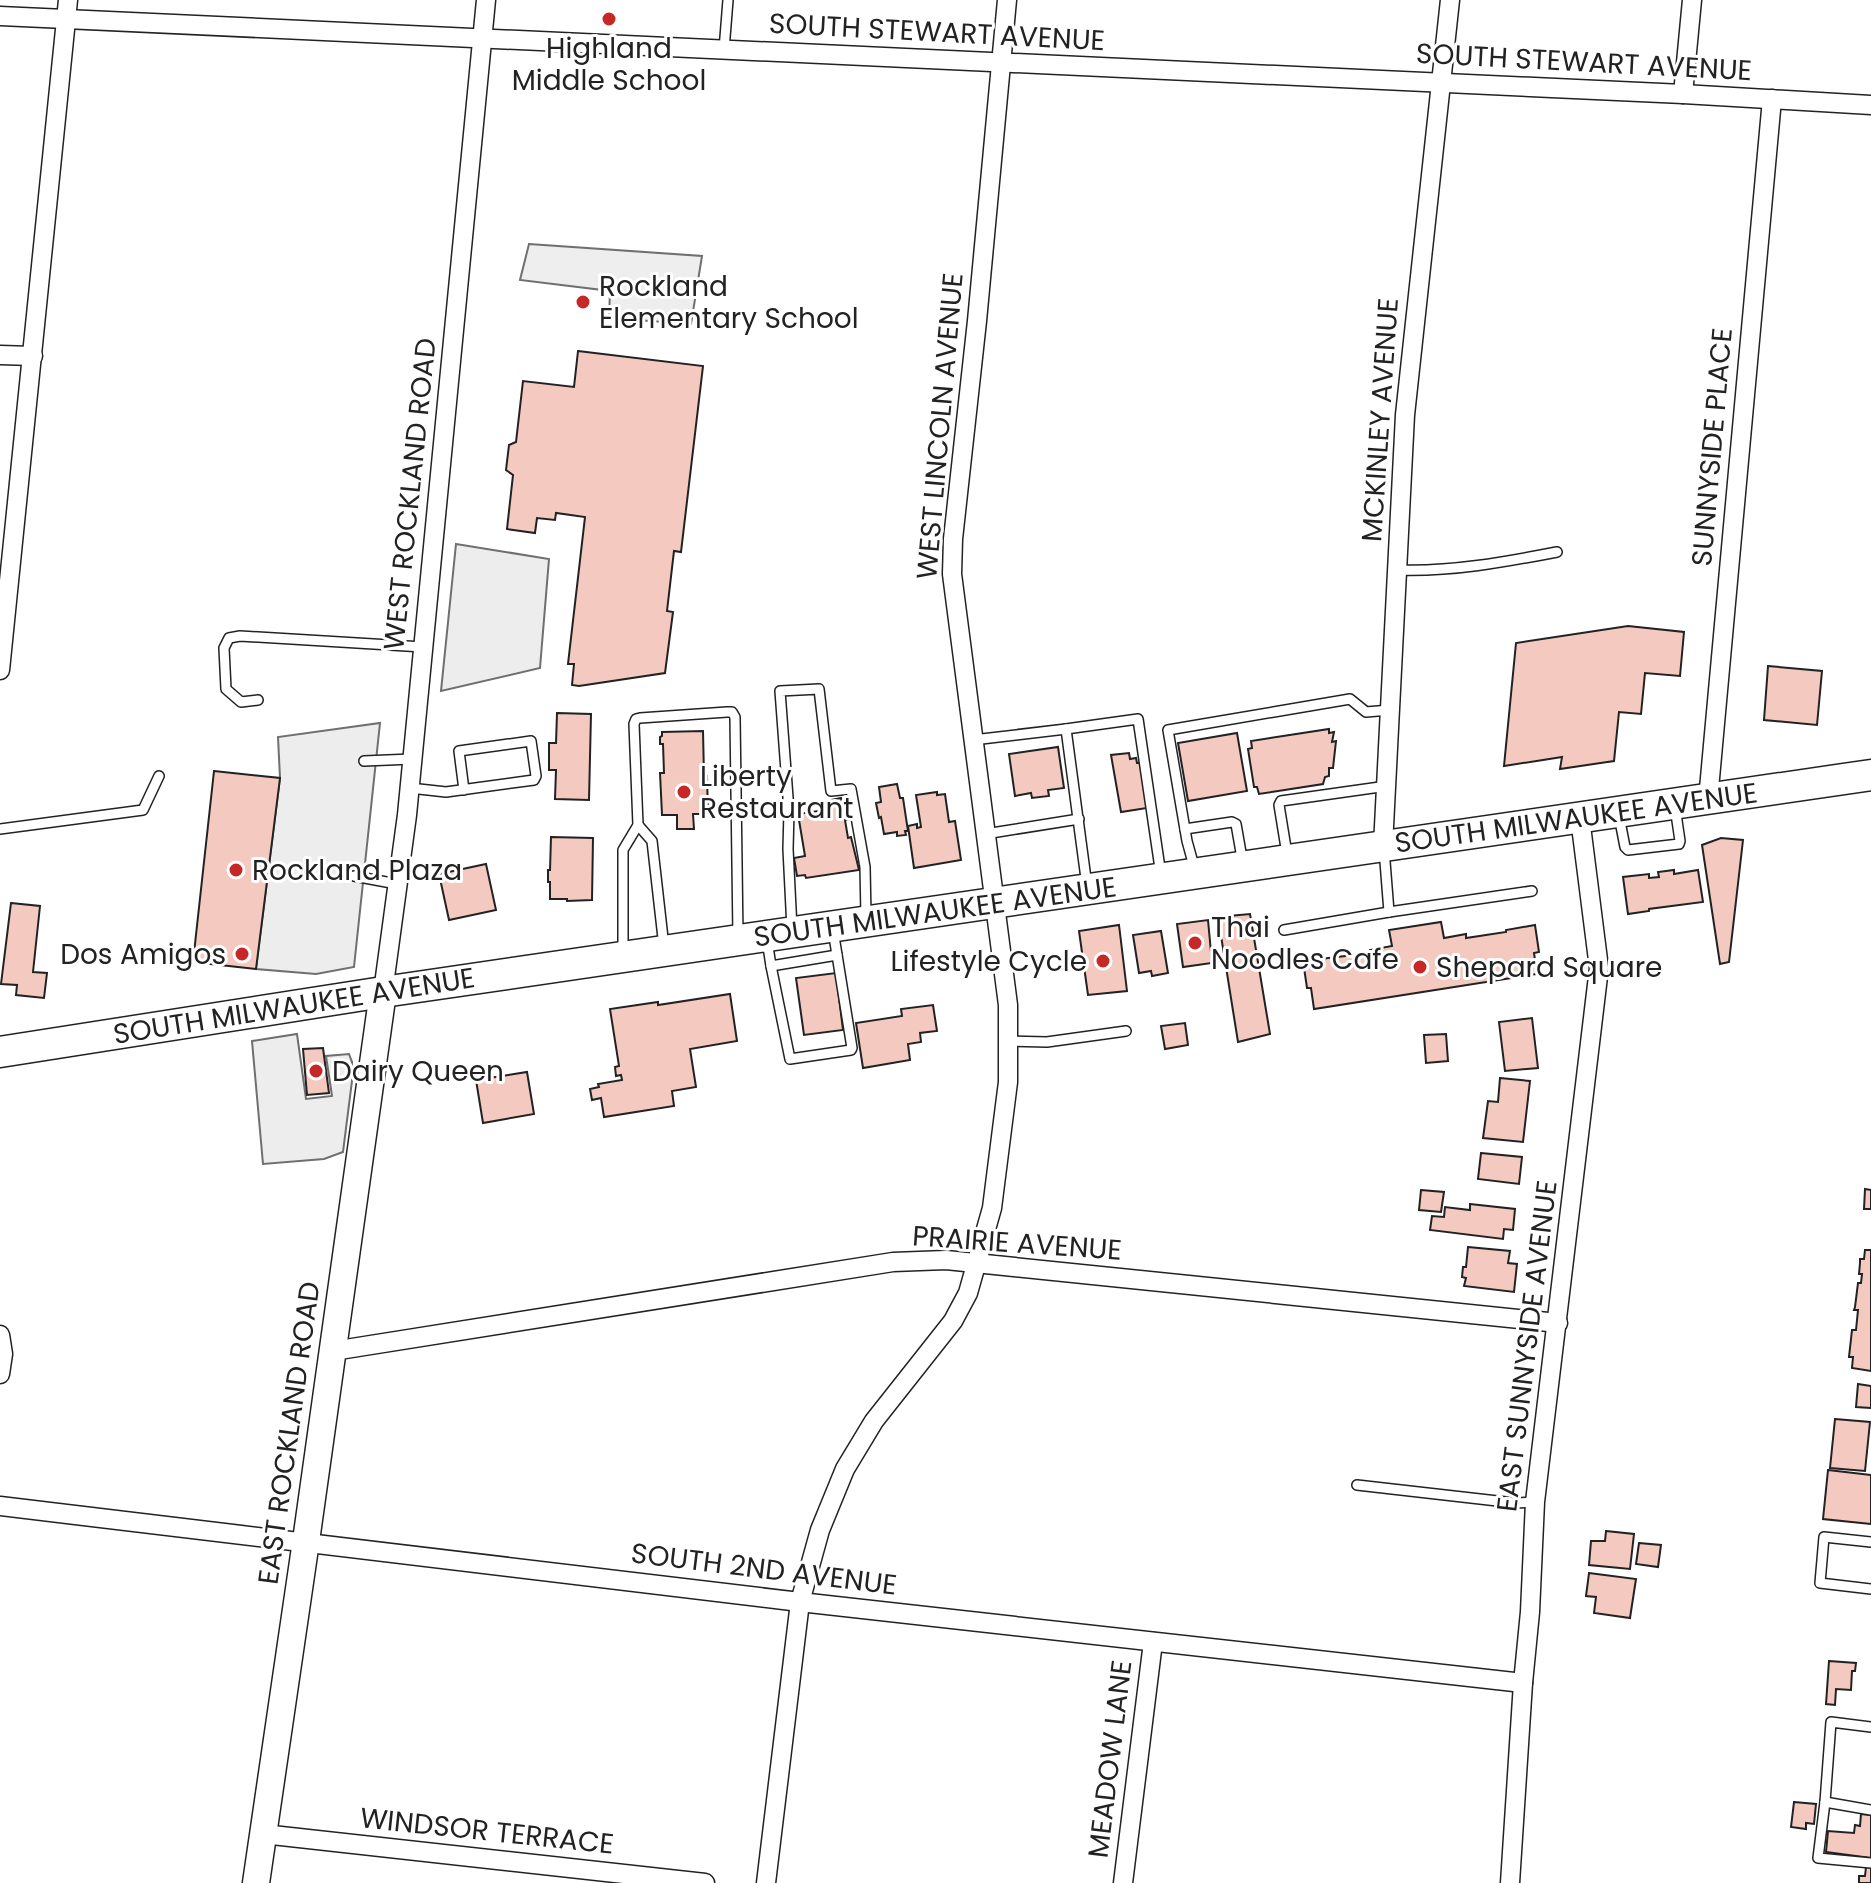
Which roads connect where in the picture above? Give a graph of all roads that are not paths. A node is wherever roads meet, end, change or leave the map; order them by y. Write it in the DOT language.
graph roads {
  1 [pos="486,0"];
  2 [pos="728,0"];
  3 [pos="1007,0"];
  4 [pos="1450,0"];
  5 [pos="1692,0"];
  6 [pos="67,10"];
  7 [pos="0,16"];
  8 [pos="482,39"];
  9 [pos="724,50"];
  10 [pos="1000,63"];
  11 [pos="1440,84"];
  12 [pos="1683,94"];
  13 [pos="1772,99"];
  14 [pos="1871,105"];
  15 [pos="0,355"];
  16 [pos="33,356"];
  17 [pos="1557,552"];
  18 [pos="1397,570"];
  19 [pos="423,647"];
  20 [pos="0,670"];
  21 [pos="258,700"];
  22 [pos="1390,710"];
  23 [pos="1066,729"];
  24 [pos="973,740"];
  25 [pos="412,759"];
  26 [pos="364,761"];
  27 [pos="1871,775"];
  28 [pos="159,776"];
  29 [pos="1387,786"];
  30 [pos="410,788"];
  31 [pos="464,790"];
  32 [pos="1708,800"];
  33 [pos="1580,818"];
  34 [pos="1079,819"];
  35 [pos="638,825"];
  36 [pos="0,829"];
  37 [pos="1185,829"];
  38 [pos="985,834"];
  39 [pos="1383,846"];
  40 [pos="1288,860"];
  41 [pos="1244,867"];
  42 [pos="1196,874"];
  43 [pos="354,876"];
  44 [pos="1161,879"];
  45 [pos="397,884"];
  46 [pos="1087,890"];
  47 [pos="1532,891"];
  48 [pos="995,904"];
  49 [pos="1389,912"];
  50 [pos="866,922"];
  51 [pos="1284,930"];
  52 [pos="834,941"];
  53 [pos="767,944"];
  54 [pos="665,951"];
  55 [pos="623,957"];
  56 [pos="383,992"];
  57 [pos="1126,1031"];
  58 [pos="1008,1041"];
  59 [pos="0,1052"];
  60 [pos="976,1263"];
  61 [pos="1558,1323"];
  62 [pos="0,1335"];
  63 [pos="333,1351"];
  64 [pos="0,1374"];
  65 [pos="1357,1485"];
  66 [pos="1535,1502"];
  67 [pos="0,1506"];
  68 [pos="306,1541"];
  69 [pos="1871,1542"];
  70 [pos="1871,1589"];
  71 [pos="800,1602"];
  72 [pos="1153,1642"];
  73 [pos="1523,1683"];
  74 [pos="1871,1727"];
  75 [pos="1825,1802"];
  76 [pos="1871,1810"];
  77 [pos="263,1834"];
  78 [pos="1871,1863"];
  79 [pos="256,1883"];
  80 [pos="705,1883"];
  81 [pos="766,1883"];
  82 [pos="1123,1883"];
  83 [pos="1510,1883"];
  1 -- 8 [label="street, WEST ROCKLAND ROAD"];
  2 -- 9 [label="lane"];
  3 -- 10 [label="street, WEST LINCOLN AVENUE"];
  4 -- 11 [label="street, MCKINLEY AVENUE"];
  5 -- 12 [label="street"];
  6 -- 7 [label="street, SOUTH STEWART AVENUE"];
  6 -- 8 [label="street, SOUTH STEWART AVENUE"];
  6 -- 16 [label="street"];
  8 -- 9 [label="street, SOUTH STEWART AVENUE"];
  8 -- 19 [label="street, WEST ROCKLAND ROAD"];
  9 -- 10 [label="street, SOUTH STEWART AVENUE"];
  10 -- 11 [label="street, SOUTH STEWART AVENUE"];
  10 -- 24 [label="street, WEST LINCOLN AVENUE"];
  11 -- 12 [label="street, SOUTH STEWART AVENUE"];
  11 -- 18 [label="street, MCKINLEY AVENUE"];
  12 -- 13 [label="street, SOUTH STEWART AVENUE"];
  13 -- 14 [label="street, SOUTH STEWART AVENUE"];
  13 -- 32 [label="street, SUNNYSIDE PLACE"];
  15 -- 16 [label="street"];
  16 -- 20 [label="street"];
  17 -- 18 [label="lane"];
  18 -- 22 [label="street, MCKINLEY AVENUE"];
  19 -- 21 [label="lane"];
  19 -- 25 [label="street, WEST ROCKLAND ROAD"];
  22 -- 29 [label="street, MCKINLEY AVENUE"];
  22 -- 37 [label="lane"];
  23 -- 24 [label="lane"];
  23 -- 34 [label="lane"];
  23 -- 44 [label="lane"];
  24 -- 38 [label="street, WEST LINCOLN AVENUE"];
  25 -- 26 [label="lane"];
  25 -- 30 [label="street, WEST ROCKLAND ROAD"];
  27 -- 32 [label="main road, SOUTH MILWAUKEE AVENUE"];
  28 -- 36 [label="lane"];
  29 -- 39 [label="street, MCKINLEY AVENUE"];
  29 -- 40 [label="lane"];
  30 -- 31 [label="lane"];
  30 -- 45 [label="street, WEST ROCKLAND ROAD"];
  31 -- 31 [label="lane"];
  32 -- 33 [label="main road, SOUTH MILWAUKEE AVENUE"];
  33 -- 39 [label="main road, SOUTH MILWAUKEE AVENUE"];
  33 -- 61 [label="street, EAST SUNNYSIDE AVENUE"];
  34 -- 38 [label="lane"];
  34 -- 46 [label="lane"];
  35 -- 53 [label="lane"];
  35 -- 54 [label="lane"];
  35 -- 55 [label="lane"];
  37 -- 41 [label="lane"];
  37 -- 42 [label="lane"];
  38 -- 48 [label="street, WEST LINCOLN AVENUE"];
  39 -- 40 [label="main road, SOUTH MILWAUKEE AVENUE"];
  39 -- 49 [label="lane"];
  40 -- 41 [label="main road, SOUTH MILWAUKEE AVENUE"];
  41 -- 42 [label="main road, SOUTH MILWAUKEE AVENUE"];
  42 -- 44 [label="main road, SOUTH MILWAUKEE AVENUE"];
  43 -- 45 [label="lane"];
  44 -- 46 [label="main road, SOUTH MILWAUKEE AVENUE"];
  45 -- 56 [label="street, WEST ROCKLAND ROAD"];
  46 -- 48 [label="main road, SOUTH MILWAUKEE AVENUE"];
  47 -- 49 [label="lane"];
  48 -- 50 [label="main road, SOUTH MILWAUKEE AVENUE"];
  48 -- 58 [label="street, WEST LINCOLN AVENUE"];
  49 -- 51 [label="lane"];
  50 -- 52 [label="main road, SOUTH MILWAUKEE AVENUE"];
  50 -- 53 [label="lane"];
  52 -- 53 [label="main road, SOUTH MILWAUKEE AVENUE"];
  52 -- 53 [label="lane"];
  53 -- 54 [label="main road, SOUTH MILWAUKEE AVENUE"];
  54 -- 55 [label="main road, SOUTH MILWAUKEE AVENUE"];
  55 -- 56 [label="main road, SOUTH MILWAUKEE AVENUE"];
  56 -- 59 [label="main road, SOUTH MILWAUKEE AVENUE"];
  56 -- 63 [label="street, EAST ROCKLAND ROAD"];
  57 -- 58 [label="lane"];
  58 -- 60 [label="street, WEST LINCOLN AVENUE"];
  60 -- 61 [label="street, PRAIRIE AVENUE"];
  60 -- 63 [label="street, PRAIRIE AVENUE"];
  60 -- 71 [label="street, WEST LINCOLN AVENUE"];
  61 -- 66 [label="street, EAST SUNNYSIDE AVENUE"];
  62 -- 64 [label="street"];
  63 -- 68 [label="street, EAST ROCKLAND ROAD"];
  65 -- 66 [label="lane"];
  66 -- 73 [label="street, EAST SUNNYSIDE AVENUE"];
  67 -- 68 [label="street, SOUTH 2ND AVENUE"];
  68 -- 71 [label="street, SOUTH 2ND AVENUE"];
  68 -- 77 [label="street, EAST ROCKLAND ROAD"];
  69 -- 70 [label="lane"];
  71 -- 72 [label="street, SOUTH 2ND AVENUE"];
  71 -- 81 [label="street, WEST LINCOLN AVENUE"];
  72 -- 73 [label="street, SOUTH 2ND AVENUE"];
  72 -- 82 [label="street, MEADOW LANE"];
  73 -- 83 [label="street, EAST SUNNYSIDE AVENUE"];
  74 -- 75 [label="lane"];
  75 -- 76 [label="lane"];
  75 -- 78 [label="lane"];
  77 -- 79 [label="street, EAST ROCKLAND ROAD"];
  77 -- 80 [label="street, WINDSOR TERRACE"];
}
